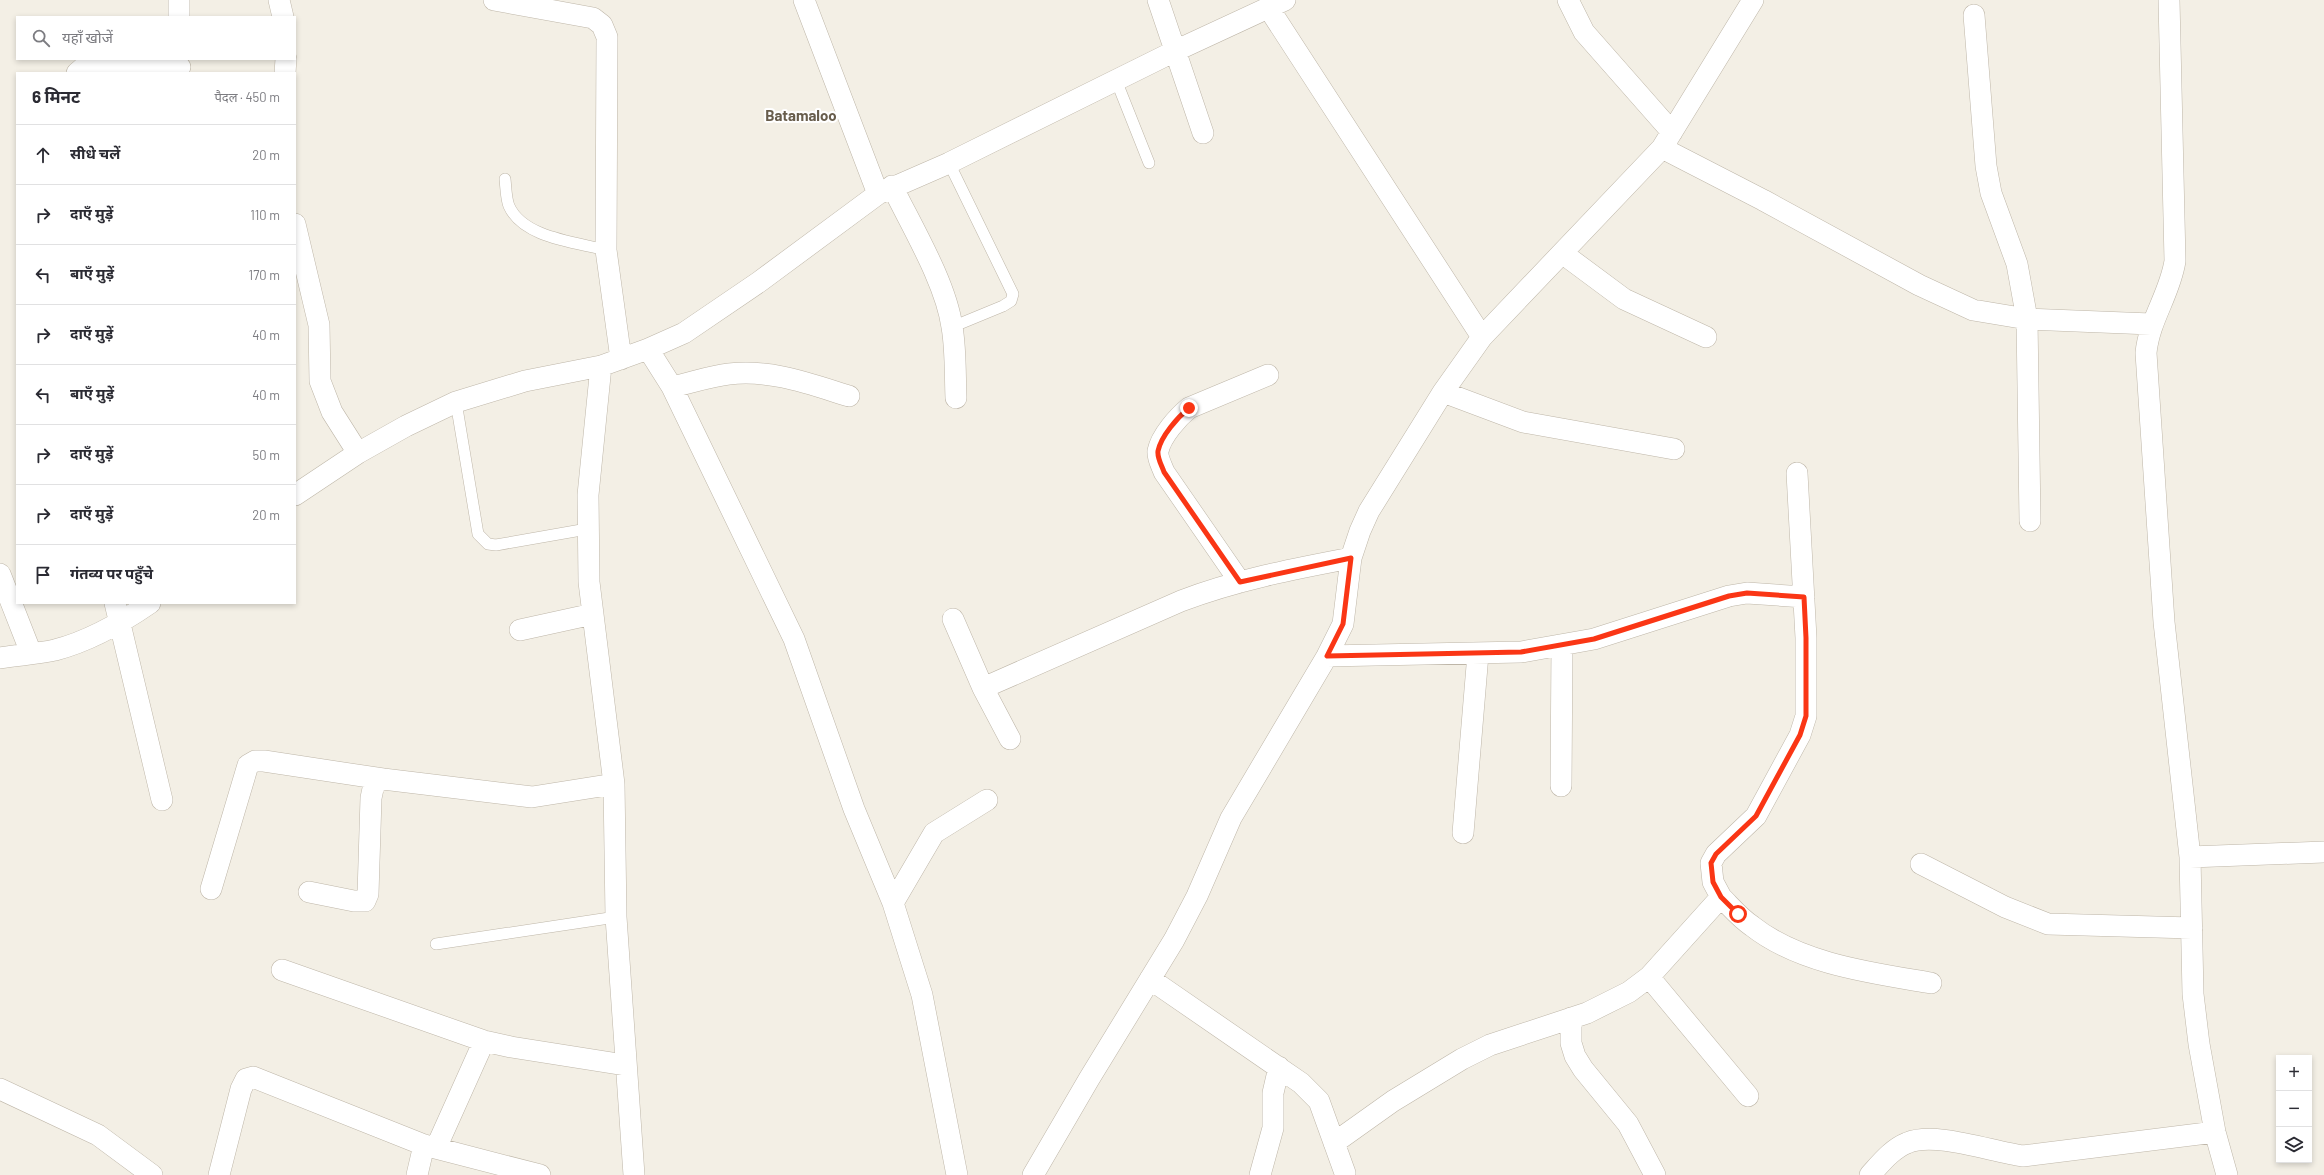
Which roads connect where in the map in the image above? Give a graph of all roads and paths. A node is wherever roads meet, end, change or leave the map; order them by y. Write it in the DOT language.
graph roads {
  1 [pos="179,0"];
  2 [pos="279,0"];
  3 [pos="494,0"];
  4 [pos="804,0"];
  5 [pos="1158,0"];
  6 [pos="1568,0"];
  7 [pos="1753,0"];
  8 [pos="2169,0"];
  9 [pos="1276,4"];
  10 [pos="575,7"];
  11 [pos="1974,14"];
  12 [pos="179,16"];
  13 [pos="283,16"];
  14 [pos="1175,51"];
  15 [pos="286,60"];
  16 [pos="180,66"];
  17 [pos="78,72"];
  18 [pos="286,72"];
  19 [pos="1116,80"];
  20 [pos="1203,133"];
  21 [pos="1667,140"];
  22 [pos="949,162"];
  23 [pos="1149,163"];
  24 [pos="505,179"];
  25 [pos="885,190"];
  26 [pos="296,228"];
  27 [pos="606,250"];
  28 [pos="1562,253"];
  29 [pos="2027,319"];
  30 [pos="2151,324"];
  31 [pos="952,327"];
  32 [pos="1482,337"];
  33 [pos="1706,337"];
  34 [pos="648,349"];
  35 [pos="621,358"];
  36 [pos="601,366"];
  37 [pos="1268,375"];
  38 [pos="672,387"];
  39 [pos="1443,392"];
  40 [pos="849,396"];
  41 [pos="956,398"];
  42 [pos="456,402"];
  43 [pos="1674,449"];
  44 [pos="358,453"];
  45 [pos="1797,473"];
  46 [pos="296,494"];
  47 [pos="2030,521"];
  48 [pos="587,529"];
  49 [pos="1351,558"];
  50 [pos="0,574"];
  51 [pos="1240,582"];
  52 [pos="1804,597"];
  53 [pos="115,604"];
  54 [pos="149,604"];
  55 [pos="593,614"];
  56 [pos="953,619"];
  57 [pos="121,623"];
  58 [pos="520,630"];
  59 [pos="1562,645"];
  60 [pos="31,653"];
  61 [pos="1478,654"];
  62 [pos="1327,656"];
  63 [pos="0,658"];
  64 [pos="983,688"];
  65 [pos="1010,739"];
  66 [pos="383,779"];
  67 [pos="614,784"];
  68 [pos="1561,786"];
  69 [pos="162,800"];
  70 [pos="987,800"];
  71 [pos="1463,833"];
  72 [pos="2324,852"];
  73 [pos="2190,857"];
  74 [pos="1920,864"];
  75 [pos="211,889"];
  76 [pos="309,892"];
  77 [pos="1721,897"];
  78 [pos="893,902"];
  79 [pos="616,917"];
  80 [pos="2192,928"];
  81 [pos="436,944"];
  82 [pos="282,970"];
  83 [pos="1649,977"];
  84 [pos="1150,979"];
  85 [pos="1931,983"];
  86 [pos="1571,1018"];
  87 [pos="484,1041"];
  88 [pos="625,1065"];
  89 [pos="1279,1067"];
  90 [pos="0,1089"];
  91 [pos="1748,1096"];
  92 [pos="2215,1132"];
  93 [pos="1334,1143"];
  94 [pos="430,1147"];
  95 [pos="1345,1173"];
  96 [pos="152,1175"];
  97 [pos="219,1175"];
  98 [pos="417,1175"];
  99 [pos="540,1175"];
  100 [pos="634,1175"];
  101 [pos="957,1175"];
  102 [pos="1034,1175"];
  103 [pos="1260,1175"];
  104 [pos="1655,1175"];
  105 [pos="1870,1175"];
  106 [pos="2227,1175"];
  1 -- 12 [label="street"];
  2 -- 13 [label="street"];
  3 -- 10 [label="street"];
  4 -- 25 [label="street"];
  5 -- 14 [label="street"];
  6 -- 21 [label="street"];
  7 -- 21 [label="street"];
  8 -- 30 [label="street"];
  9 -- 14 [label="street"];
  9 -- 32 [label="street"];
  10 -- 27 [label="street"];
  11 -- 29 [label="street"];
  14 -- 19 [label="street"];
  14 -- 20 [label="street"];
  15 -- 18 [label="street"];
  16 -- 17 [label="street"];
  19 -- 22 [label="street"];
  19 -- 23 [label="lane"];
  21 -- 28 [label="street"];
  21 -- 29 [label="street"];
  22 -- 25 [label="street"];
  22 -- 31 [label="lane"];
  24 -- 27 [label="lane"];
  25 -- 31 [label="street"];
  25 -- 34 [label="street"];
  26 -- 44 [label="street"];
  27 -- 35 [label="street"];
  28 -- 32 [label="street"];
  28 -- 33 [label="street"];
  29 -- 30 [label="street"];
  29 -- 47 [label="street"];
  30 -- 73 [label="street"];
  31 -- 41 [label="street"];
  32 -- 39 [label="street"];
  34 -- 35 [label="street"];
  34 -- 38 [label="street"];
  35 -- 36 [label="street"];
  36 -- 42 [label="street"];
  36 -- 48 [label="street"];
  37 -- 51 [label="street"];
  38 -- 40 [label="street"];
  38 -- 78 [label="street"];
  39 -- 43 [label="street"];
  39 -- 49 [label="street"];
  42 -- 44 [label="street"];
  42 -- 48 [label="lane"];
  44 -- 46 [label="street"];
  45 -- 52 [label="street"];
  48 -- 55 [label="street"];
  49 -- 51 [label="street"];
  49 -- 62 [label="street"];
  50 -- 60 [label="street"];
  51 -- 64 [label="street"];
  52 -- 59 [label="street"];
  52 -- 77 [label="street"];
  53 -- 57 [label="street"];
  54 -- 57 [label="street"];
  55 -- 58 [label="street"];
  55 -- 67 [label="street"];
  56 -- 64 [label="street"];
  57 -- 60 [label="street"];
  57 -- 69 [label="street"];
  59 -- 61 [label="street"];
  59 -- 68 [label="street"];
  60 -- 63 [label="street"];
  61 -- 62 [label="street"];
  61 -- 71 [label="street"];
  62 -- 84 [label="street"];
  64 -- 65 [label="street"];
  66 -- 67 [label="street"];
  66 -- 75 [label="street"];
  66 -- 76 [label="street"];
  67 -- 79 [label="street"];
  70 -- 78 [label="street"];
  72 -- 73 [label="street"];
  73 -- 80 [label="street"];
  74 -- 80 [label="street"];
  77 -- 83 [label="street"];
  77 -- 85 [label="street"];
  78 -- 101 [label="street"];
  79 -- 81 [label="lane"];
  79 -- 88 [label="street"];
  80 -- 92 [label="street"];
  82 -- 87 [label="street"];
  83 -- 86 [label="street"];
  83 -- 91 [label="street"];
  84 -- 89 [label="street"];
  84 -- 102 [label="street"];
  86 -- 93 [label="street"];
  86 -- 104 [label="street"];
  87 -- 88 [label="street"];
  87 -- 94 [label="street"];
  88 -- 100 [label="street"];
  89 -- 93 [label="street"];
  89 -- 103 [label="street"];
  90 -- 96 [label="street"];
  92 -- 105 [label="street"];
  92 -- 106 [label="street"];
  93 -- 95 [label="street"];
  94 -- 97 [label="street"];
  94 -- 98 [label="street"];
  94 -- 99 [label="street"];
}
